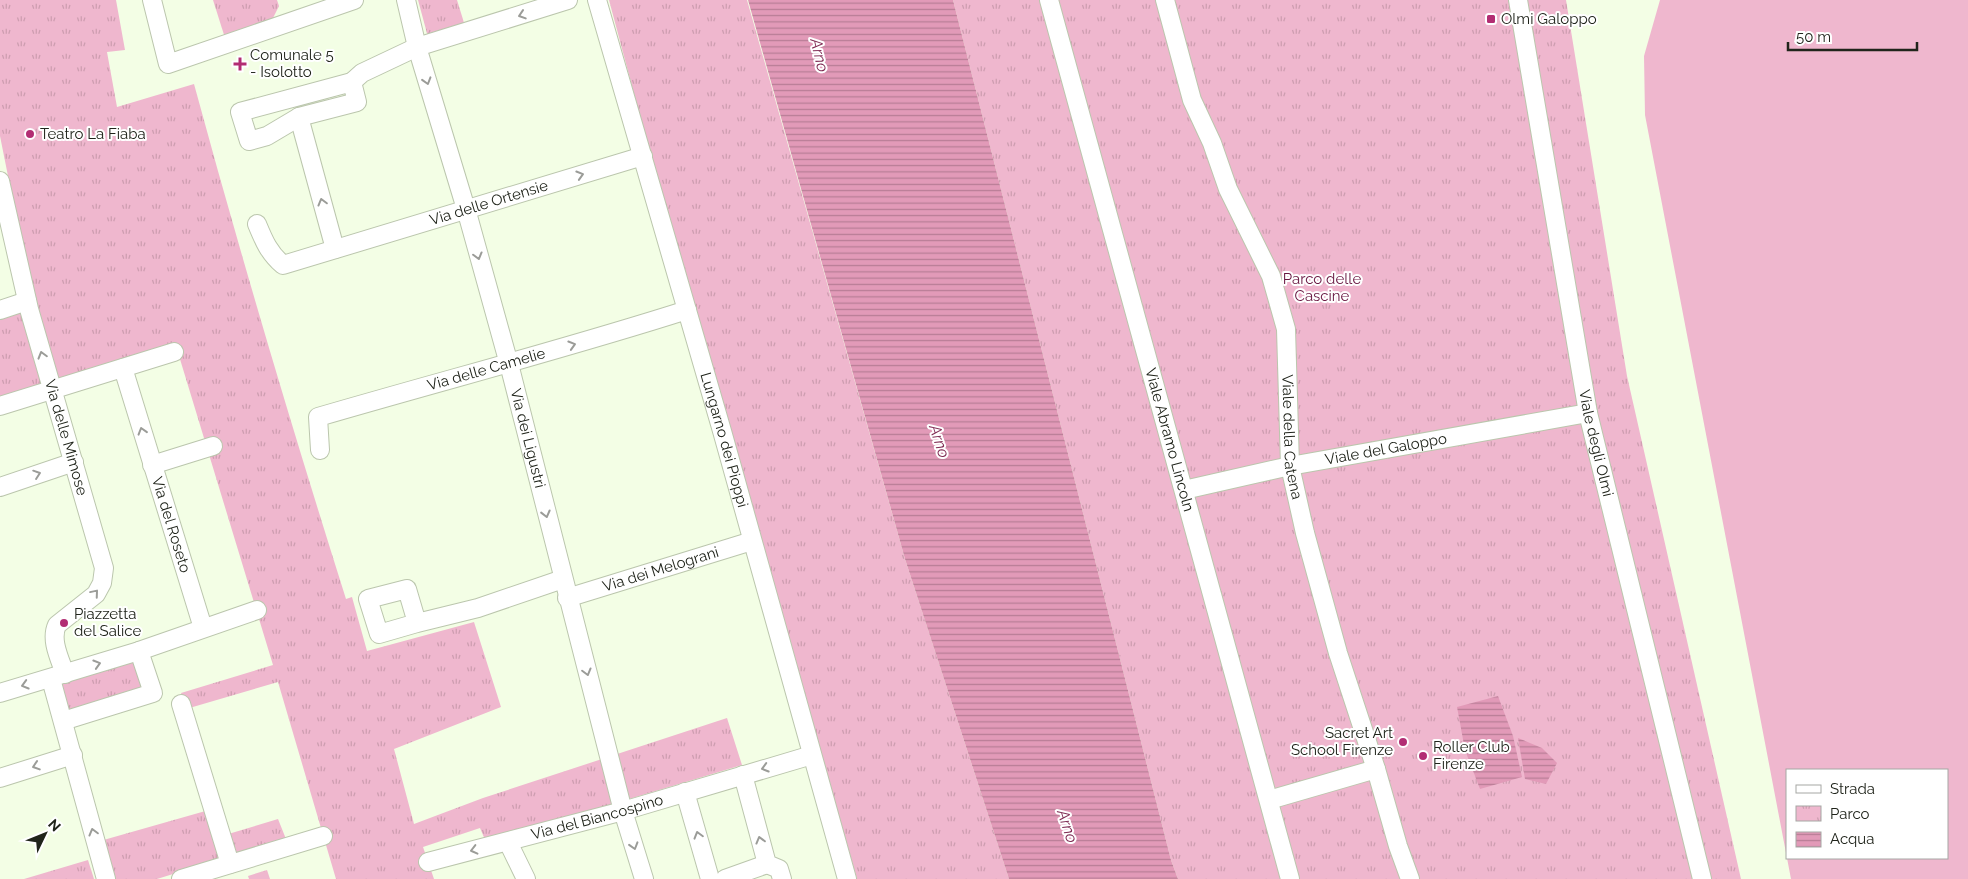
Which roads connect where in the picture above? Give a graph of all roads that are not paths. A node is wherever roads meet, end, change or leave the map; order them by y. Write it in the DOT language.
graph roads {
  1 [pos="152,0"];
  2 [pos="354,0"];
  3 [pos="406,0"];
  4 [pos="568,0"];
  5 [pos="597,0"];
  6 [pos="1049,0"];
  7 [pos="1166,0"];
  8 [pos="1518,0"];
  9 [pos="417,47"];
  10 [pos="352,82"];
  11 [pos="299,117"];
  12 [pos="643,156"];
  13 [pos="0,181"];
  14 [pos="466,209"];
  15 [pos="257,224"];
  16 [pos="335,249"];
  17 [pos="28,301"];
  18 [pos="0,310"];
  19 [pos="687,310"];
  20 [pos="174,352"];
  21 [pos="508,364"];
  22 [pos="123,368"];
  23 [pos="52,390"];
  24 [pos="0,406"];
  25 [pos="1588,413"];
  26 [pos="213,446"];
  27 [pos="320,450"];
  28 [pos="74,462"];
  29 [pos="152,465"];
  30 [pos="1290,466"];
  31 [pos="0,487"];
  32 [pos="1184,490"];
  33 [pos="752,541"];
  34 [pos="563,579"];
  35 [pos="567,598"];
  36 [pos="257,610"];
  37 [pos="417,623"];
  38 [pos="203,628"];
  39 [pos="139,651"];
  40 [pos="58,676"];
  41 [pos="0,693"];
  42 [pos="182,704"];
  43 [pos="64,721"];
  44 [pos="812,754"];
  45 [pos="73,755"];
  46 [pos="1376,769"];
  47 [pos="743,775"];
  48 [pos="0,778"];
  49 [pos="685,792"];
  50 [pos="1269,800"];
  51 [pos="623,811"];
  52 [pos="323,836"];
  53 [pos="508,842"];
  54 [pos="428,862"];
  55 [pos="230,864"];
  56 [pos="767,864"];
  57 [pos="106,879"];
  58 [pos="180,879"];
  59 [pos="526,879"];
  60 [pos="644,879"];
  61 [pos="710,879"];
  62 [pos="725,879"];
  63 [pos="782,879"];
  64 [pos="847,879"];
  65 [pos="1290,879"];
  66 [pos="1410,879"];
  67 [pos="1702,879"];
  1 -- 2 [label="street"];
  3 -- 9 [label="street, Via dei Ligustri"];
  4 -- 9 [label="street, one-way"];
  5 -- 12 [label="street, Lungarno dei Pioppi"];
  6 -- 32 [label="street, Viale Abramo Lincoln"];
  7 -- 30 [label="street, Viale della Catena"];
  8 -- 25 [label="street, Viale degli Olmi"];
  9 -- 10 [label="street"];
  9 -- 14 [label="street, Via dei Ligustri, one-way"];
  10 -- 11 [label="street"];
  10 -- 11 [label="street"];
  16 -- 11 [label="street, one-way"];
  14 -- 12 [label="street, Via delle Ortensie, one-way"];
  12 -- 19 [label="street, Lungarno dei Pioppi"];
  13 -- 17 [label="street, Via delle Mimose"];
  14 -- 16 [label="street, Via delle Ortensie"];
  14 -- 21 [label="street, Via dei Ligustri, one-way"];
  15 -- 16 [label="street, Via delle Ortensie"];
  17 -- 18 [label="street"];
  23 -- 17 [label="street, Via delle Mimose, one-way"];
  21 -- 19 [label="street, Via delle Camelie, one-way"];
  19 -- 33 [label="street, Lungarno dei Pioppi"];
  20 -- 22 [label="street"];
  21 -- 27 [label="street, Via delle Camelie"];
  21 -- 34 [label="street, Via dei Ligustri, one-way"];
  22 -- 23 [label="street"];
  29 -- 22 [label="street, Via del Roseto, one-way"];
  23 -- 24 [label="street"];
  23 -- 28 [label="street, Via delle Mimose"];
  25 -- 30 [label="street, Viale del Galoppo"];
  25 -- 67 [label="street, Viale degli Olmi"];
  26 -- 29 [label="street"];
  31 -- 28 [label="street, one-way"];
  40 -- 28 [label="street, Via delle Mimose, one-way"];
  29 -- 38 [label="street, Via del Roseto"];
  30 -- 32 [label="street, Viale del Galoppo"];
  30 -- 46 [label="street, Viale della Catena"];
  32 -- 50 [label="street, Viale Abramo Lincoln"];
  33 -- 35 [label="street, Via dei Melograni"];
  33 -- 44 [label="street, Lungarno dei Pioppi"];
  34 -- 35 [label="street, Via dei Ligustri"];
  34 -- 37 [label="street"];
  35 -- 51 [label="street, Via dei Ligustri, one-way"];
  36 -- 38 [label="street"];
  38 -- 39 [label="street"];
  40 -- 39 [label="street, one-way"];
  39 -- 43 [label="street"];
  40 -- 41 [label="street, one-way"];
  40 -- 43 [label="street, Via delle Mimose"];
  42 -- 55 [label="street"];
  43 -- 45 [label="street, Via delle Mimose"];
  44 -- 47 [label="street, Via del Biancospino, one-way"];
  44 -- 64 [label="street, Lungarno dei Pioppi"];
  45 -- 48 [label="street, one-way"];
  57 -- 45 [label="street, Via delle Mimose, one-way"];
  46 -- 50 [label="street"];
  46 -- 66 [label="street, Viale della Catena"];
  47 -- 49 [label="street, Via del Biancospino"];
  56 -- 47 [label="street, one-way"];
  49 -- 51 [label="street, Via del Biancospino"];
  61 -- 49 [label="street, one-way"];
  50 -- 65 [label="street, Viale Abramo Lincoln"];
  51 -- 53 [label="street, Via del Biancospino"];
  51 -- 60 [label="street, Via dei Ligustri, one-way"];
  52 -- 55 [label="street"];
  53 -- 54 [label="street, Via del Biancospino, one-way"];
  53 -- 59 [label="street, Via del Biancospino"];
  55 -- 58 [label="street"];
  56 -- 62 [label="street"];
  56 -- 63 [label="street"];
}
